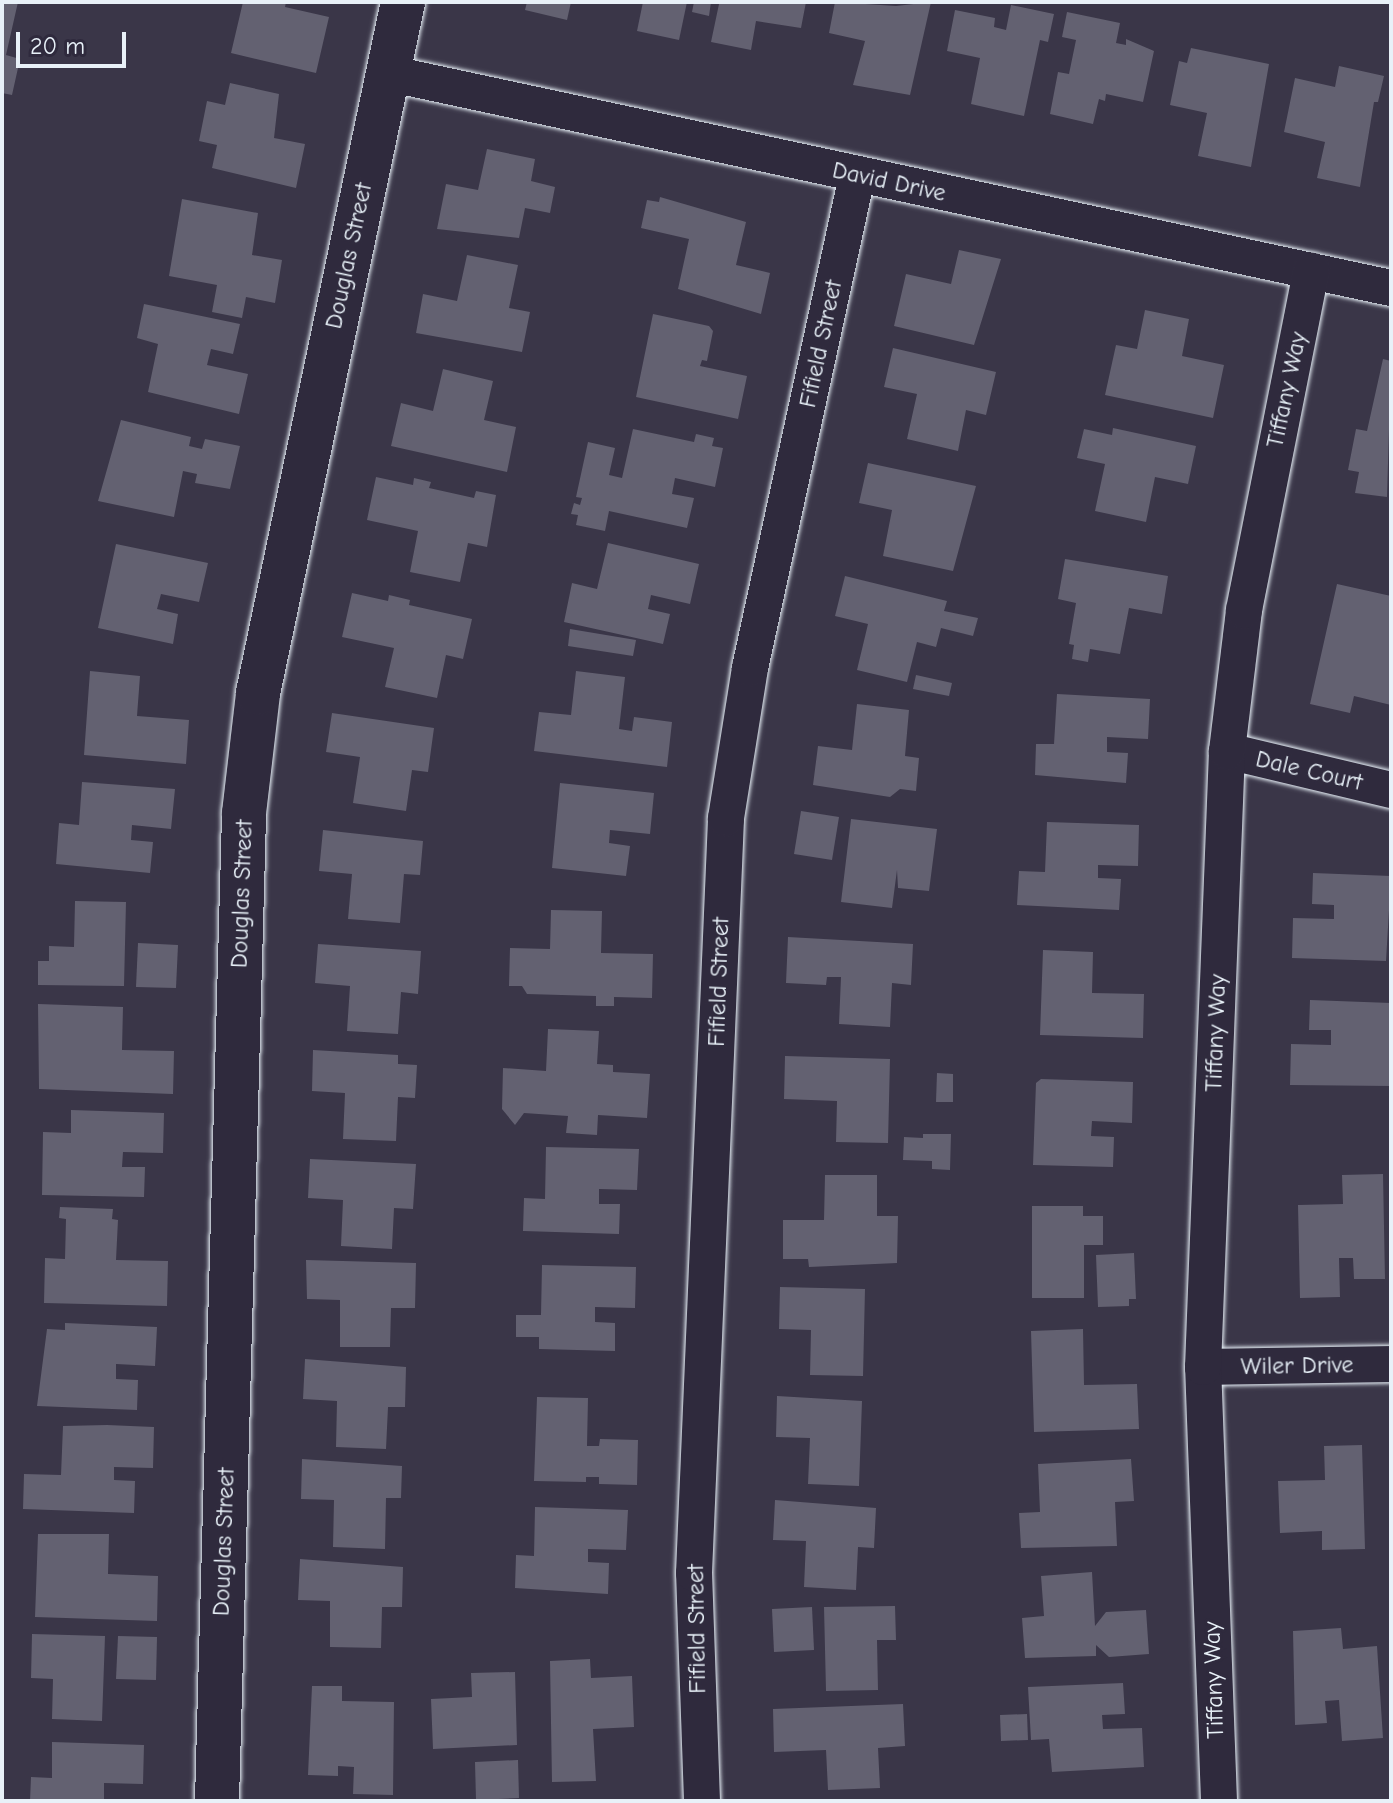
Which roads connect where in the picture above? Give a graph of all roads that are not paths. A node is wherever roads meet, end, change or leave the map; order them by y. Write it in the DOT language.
graph roads {
  1 [pos="403,2"];
  2 [pos="387,73"];
  3 [pos="857,176"];
  4 [pos="1311,271"];
  5 [pos="1391,288"];
  6 [pos="1227,751"];
  7 [pos="1391,790"];
  8 [pos="1391,1364"];
  9 [pos="1203,1367"];
  10 [pos="217,1801"];
  11 [pos="702,1801"];
  12 [pos="1219,1801"];
  1 -- 2 [label="street, Douglas Street"];
  2 -- 3 [label="street, David Drive"];
  2 -- 10 [label="street, Douglas Street"];
  3 -- 4 [label="street, David Drive"];
  3 -- 11 [label="street, Fifield Street"];
  4 -- 5 [label="street, David Drive"];
  4 -- 6 [label="street, Tiffany Way"];
  6 -- 7 [label="street, Dale Court"];
  6 -- 9 [label="street, Tiffany Way"];
  8 -- 9 [label="street, Wiler Drive"];
  9 -- 12 [label="street, Tiffany Way"];
}
